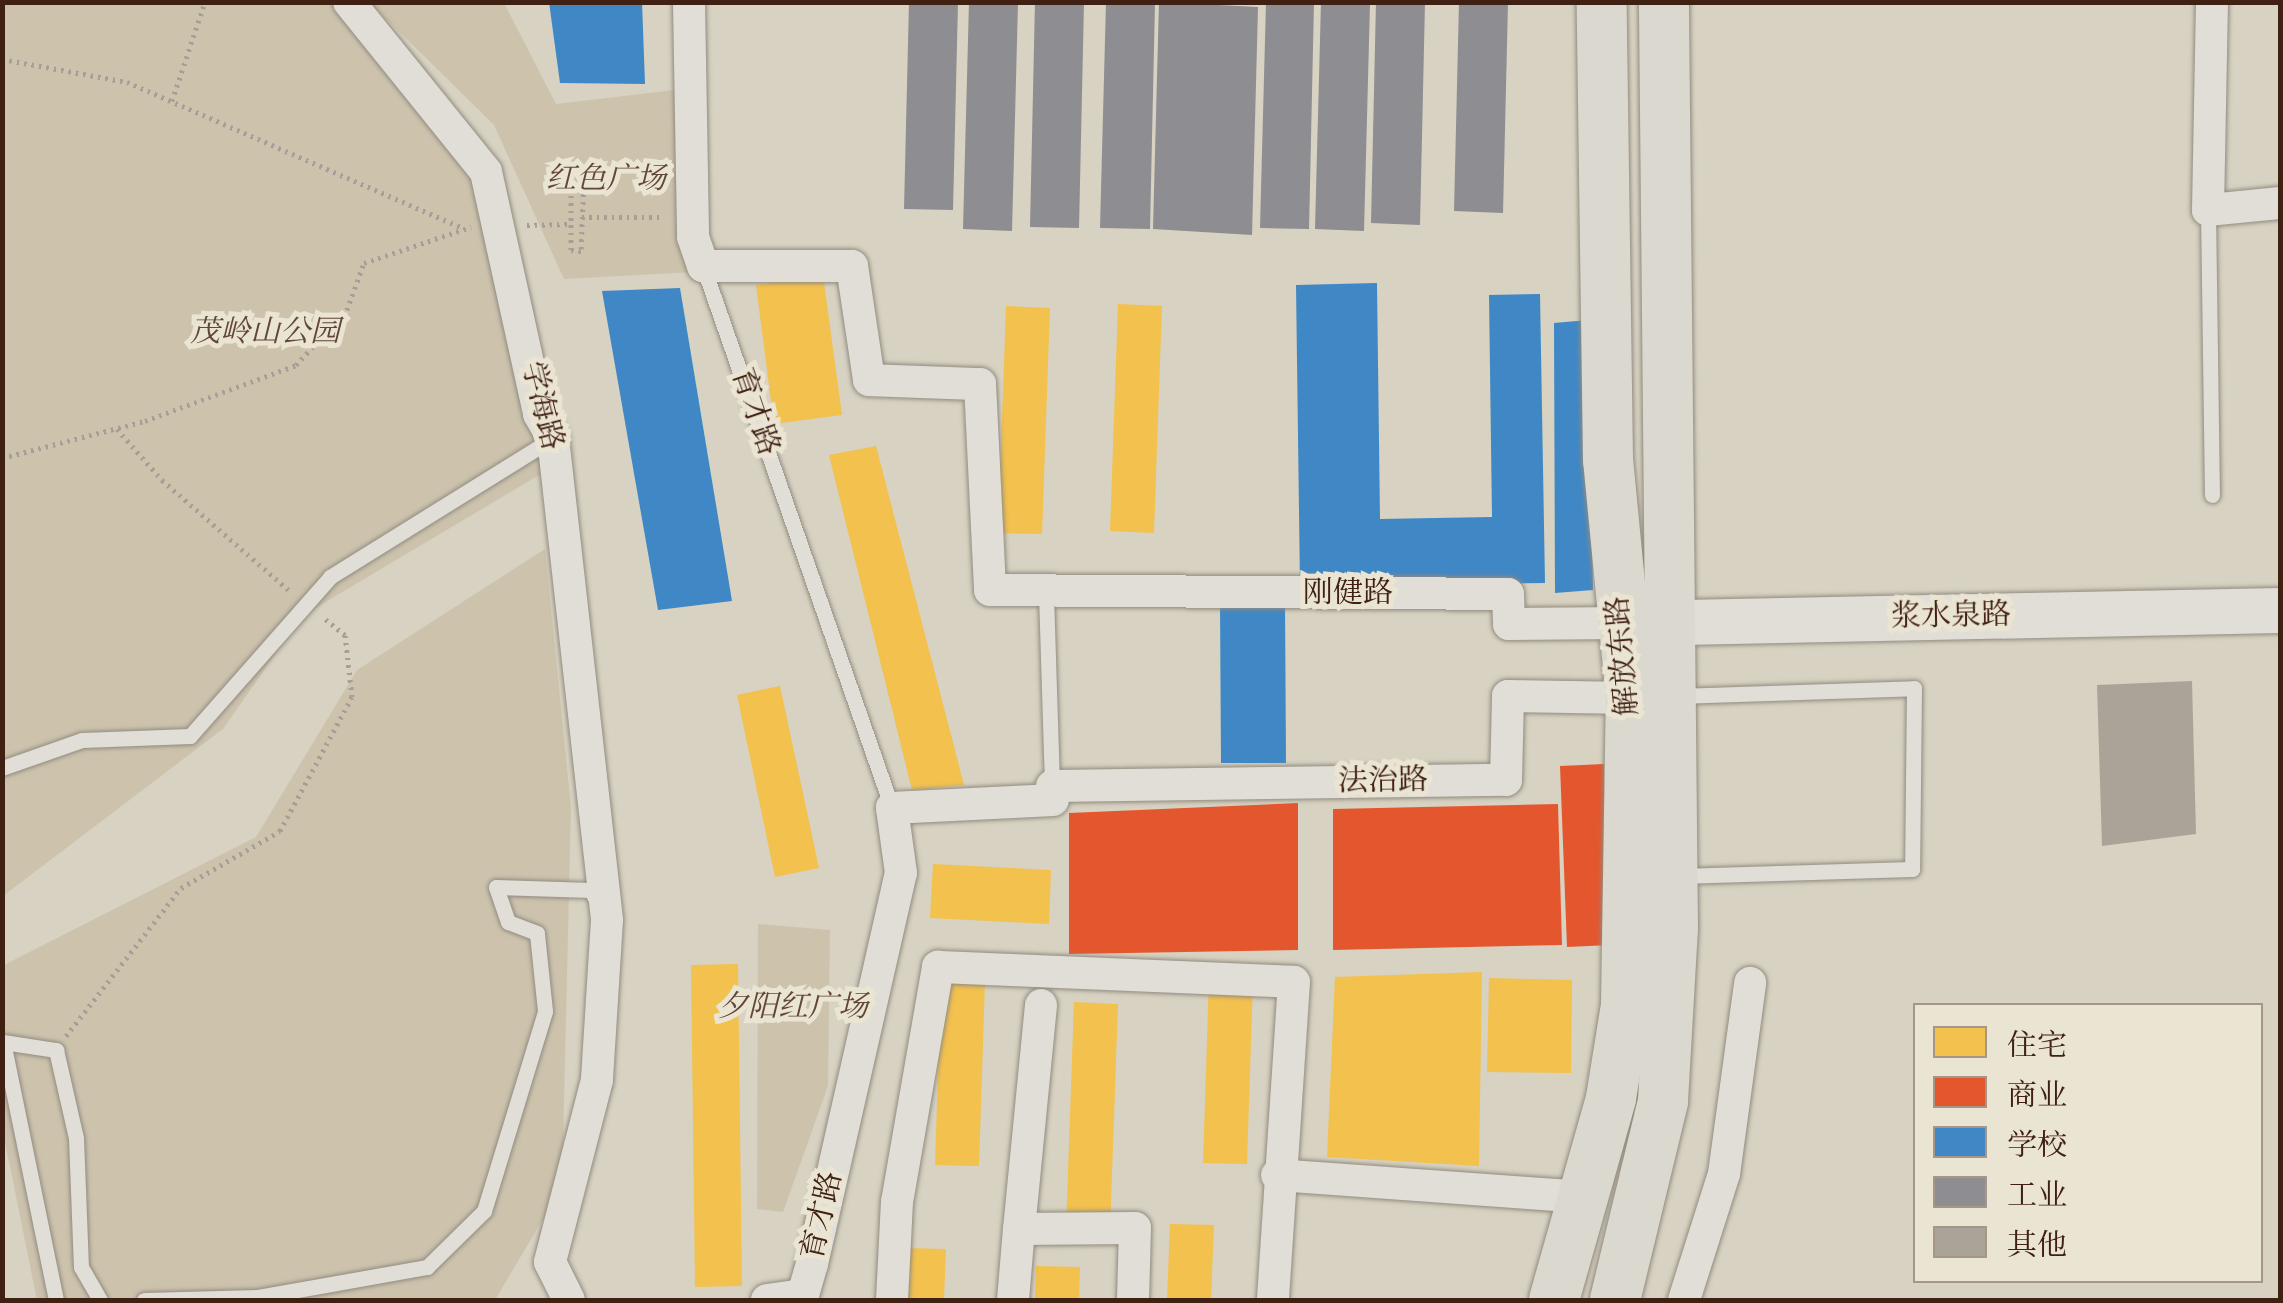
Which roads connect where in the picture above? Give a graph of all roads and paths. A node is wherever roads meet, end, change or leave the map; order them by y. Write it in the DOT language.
graph roads {
  1 [pos="205,2"];
  2 [pos="349,2"];
  3 [pos="689,2"];
  4 [pos="1602,2"];
  5 [pos="1664,2"];
  6 [pos="2212,2"];
  7 [pos="2,59"];
  8 [pos="172,101"];
  9 [pos="2280,203"];
  10 [pos="2208,210"];
  11 [pos="582,217"];
  12 [pos="693,218"];
  13 [pos="570,224"];
  14 [pos="502,225"];
  15 [pos="464,228"];
  16 [pos="703,266"];
  17 [pos="117,428"];
  18 [pos="553,438"];
  19 [pos="2,458"];
  20 [pos="2212,495"];
  21 [pos="1046,594"];
  22 [pos="305,603"];
  23 [pos="2280,610"];
  24 [pos="1621,623"];
  25 [pos="1676,623"];
  26 [pos="1653,697"];
  27 [pos="2,768"];
  28 [pos="1052,793"];
  29 [pos="892,808"];
  30 [pos="1674,876"];
  31 [pos="607,920"];
  32 [pos="1750,983"];
  33 [pos="1042,1005"];
  34 [pos="56,1050"];
  35 [pos="1277,1176"];
  36 [pos="1585,1197"];
  37 [pos="1019,1229"];
  38 [pos="56,1300"];
  39 [pos="100,1300"];
  40 [pos="144,1300"];
  41 [pos="569,1300"];
  42 [pos="767,1300"];
  43 [pos="892,1300"];
  44 [pos="1013,1300"];
  45 [pos="1133,1300"];
  46 [pos="1273,1300"];
  47 [pos="1554,1300"];
  48 [pos="1614,1300"];
  49 [pos="1684,1300"];
  1 -- 8 [label="path"];
  2 -- 14 [label="street, 学海路"];
  3 -- 12 [label="street, 育才路"];
  4 -- 24 [label="main road, 解放东路"];
  5 -- 25 [label="main road, 解放东路"];
  6 -- 10 [label="street"];
  7 -- 8 [label="path"];
  8 -- 15 [label="path"];
  9 -- 10 [label="street"];
  10 -- 20 [label="lane"];
  11 -- 12 [label="path"];
  11 -- 13 [label="path"];
  11 -- 13 [label="path"];
  12 -- 16 [label="street, 育才路"];
  13 -- 14 [label="path"];
  14 -- 15 [label="path"];
  14 -- 18 [label="street, 学海路"];
  15 -- 17 [label="path"];
  16 -- 21 [label="street"];
  16 -- 29 [label="lane, 育才路"];
  17 -- 19 [label="path"];
  17 -- 22 [label="path"];
  18 -- 22 [label="lane"];
  18 -- 31 [label="street, 学海路"];
  21 -- 24 [label="street, 刚健路"];
  21 -- 28 [label="lane"];
  22 -- 27 [label="lane"];
  22 -- 34 [label="path"];
  23 -- 25 [label="main road, 浆水泉路"];
  24 -- 25 [label="main road, 浆水泉路"];
  24 -- 26 [label="main road, 解放东路"];
  25 -- 26 [label="main road, 解放东路"];
  26 -- 28 [label="street, 法治路"];
  26 -- 30 [label="main road, 解放东路"];
  26 -- 30 [label="lane"];
  26 -- 36 [label="main road, 解放东路"];
  28 -- 29 [label="street"];
  29 -- 42 [label="street, 育才路"];
  30 -- 48 [label="main road, 解放东路"];
  31 -- 40 [label="lane"];
  31 -- 41 [label="street, 学海路"];
  32 -- 49 [label="street"];
  33 -- 37 [label="street"];
  34 -- 38 [label="lane"];
  34 -- 39 [label="lane"];
  35 -- 36 [label="street"];
  35 -- 43 [label="street"];
  35 -- 46 [label="street"];
  36 -- 47 [label="main road, 解放东路"];
  37 -- 44 [label="street"];
  37 -- 45 [label="street"];
}
